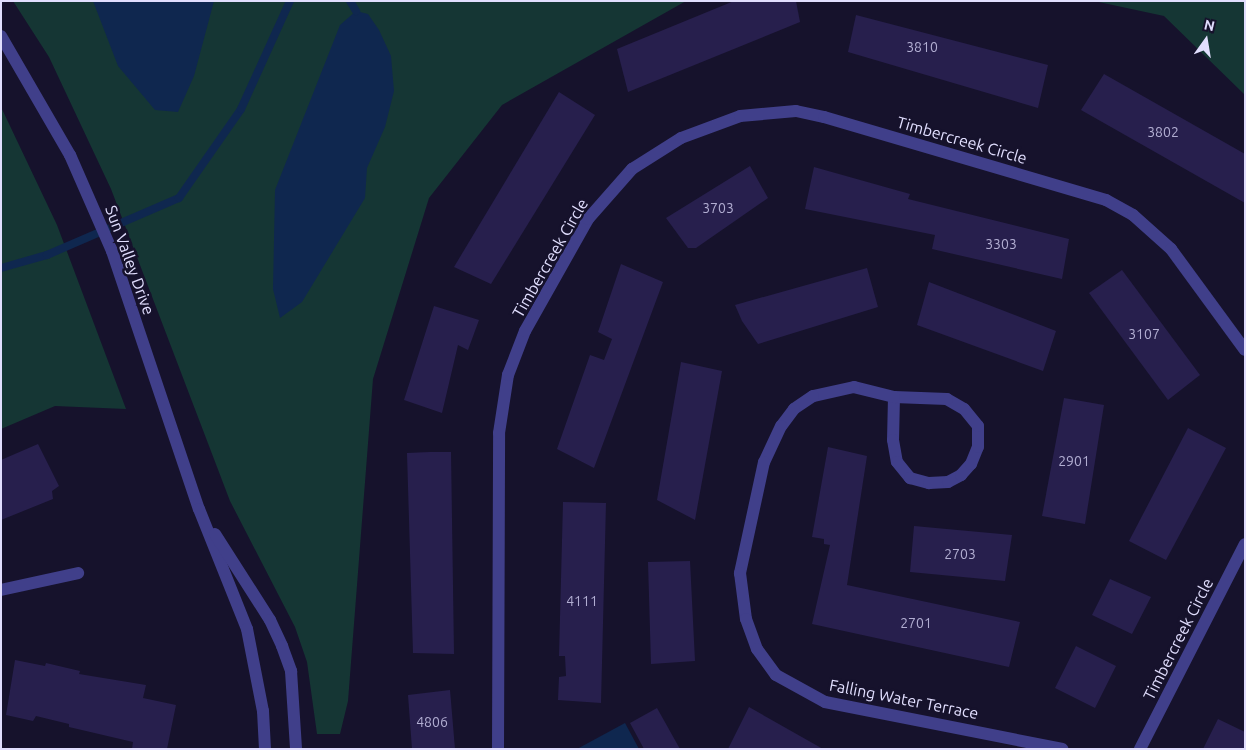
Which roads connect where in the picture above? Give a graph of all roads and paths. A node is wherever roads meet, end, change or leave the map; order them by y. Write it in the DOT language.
graph roads {
  1 [pos="1,36"];
  2 [pos="1245,350"];
  3 [pos="894,397"];
  4 [pos="198,509"];
  5 [pos="1245,544"];
  6 [pos="78,573"];
  7 [pos="1,590"];
  8 [pos="265,749"];
  9 [pos="296,749"];
  10 [pos="498,749"];
  11 [pos="1062,749"];
  12 [pos="1140,749"];
  1 -- 4 [label="street, Sun Valley Drive"];
  2 -- 10 [label="street, Timbercreek Circle"];
  3 -- 3 [label="street, Falling Water Terrace"];
  3 -- 11 [label="street, Falling Water Terrace"];
  4 -- 8 [label="street, Sun Valley Drive"];
  4 -- 9 [label="street, Sun Valley Drive"];
  5 -- 12 [label="street, Timbercreek Circle"];
  6 -- 7 [label="street"];
}
